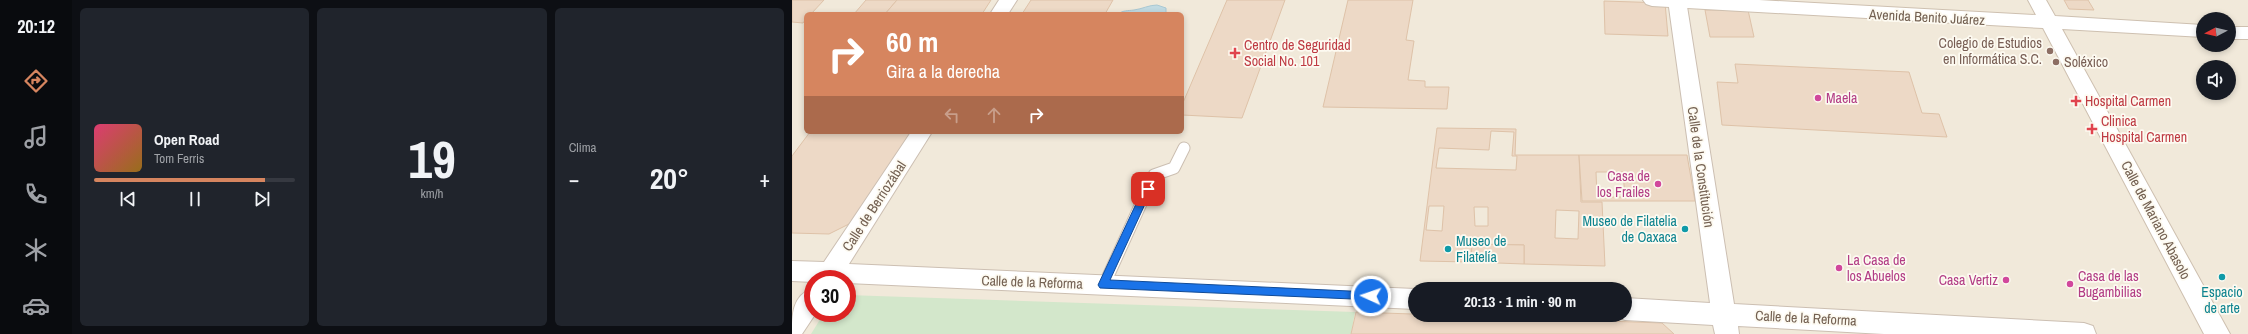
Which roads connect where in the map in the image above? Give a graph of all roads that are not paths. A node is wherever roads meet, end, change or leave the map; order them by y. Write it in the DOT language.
graph roads {
  1 [pos="1008,0"];
  2 [pos="1652,0"];
  3 [pos="2037,0"];
  4 [pos="1677,1"];
  5 [pos="1000,12"];
  6 [pos="2050,24"];
  7 [pos="2196,31"];
  8 [pos="2236,33"];
  9 [pos="2248,34"];
  10 [pos="921,134"];
  11 [pos="1184,148"];
  12 [pos="832,270"];
  13 [pos="792,271"];
  14 [pos="804,273"];
  15 [pos="856,277"];
  16 [pos="1104,285"];
  17 [pos="1408,299"];
  18 [pos="1632,310"];
  19 [pos="804,311"];
  20 [pos="1725,324"];
  21 [pos="792,328"];
  22 [pos="2084,334"];
  23 [pos="2217,334"];
  1 -- 5 [label="street"];
  2 -- 4 [label="main road, Avenida Benito Juárez"];
  3 -- 6 [label="main road, Calle de Mariano Abasolo"];
  4 -- 6 [label="main road, Avenida Benito Juárez"];
  4 -- 20 [label="street, Calle de la Constitución"];
  6 -- 7 [label="main road, Avenida Benito Juárez"];
  6 -- 23 [label="main road, Calle de Mariano Abasolo"];
  8 -- 9 [label="main road"];
  10 -- 12 [label="street, Calle de Berriozábal"];
  11 -- 16 [label="lane"];
  13 -- 14 [label="street, Calle de la Reforma"];
  15 -- 16 [label="street, Calle de la Reforma"];
  16 -- 17 [label="street, Calle de la Reforma"];
  18 -- 20 [label="street, Calle de la Reforma"];
  19 -- 21 [label="street"];
  20 -- 22 [label="street, Calle de la Reforma"];
}
